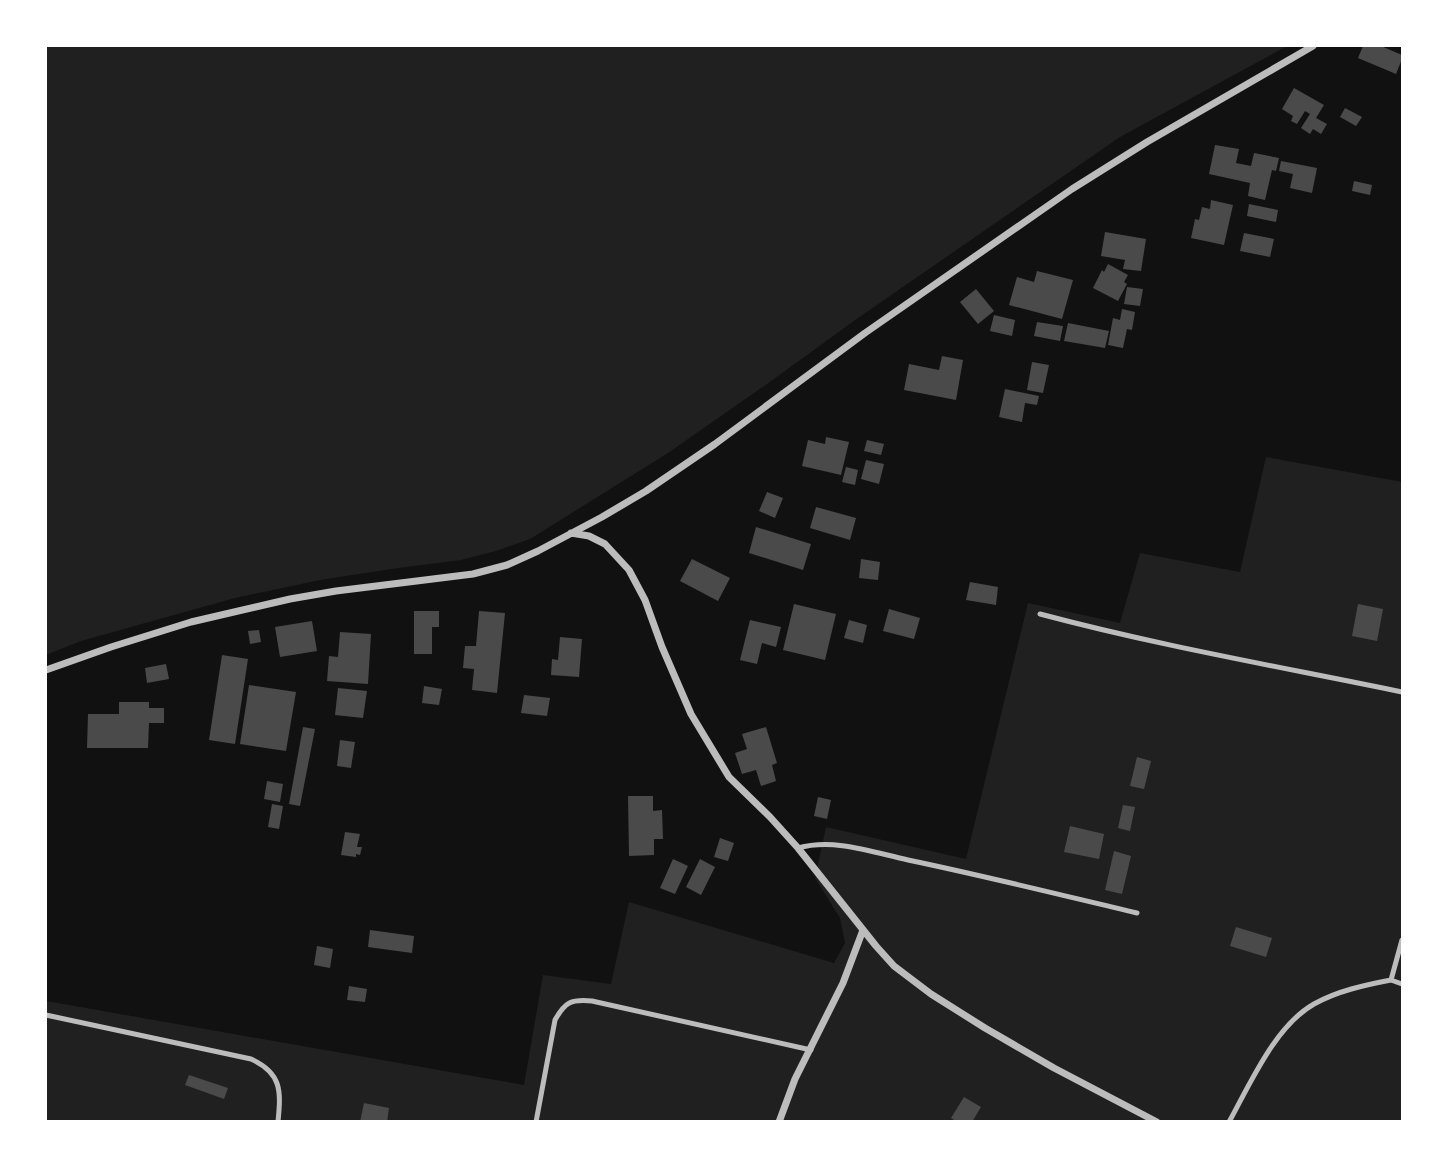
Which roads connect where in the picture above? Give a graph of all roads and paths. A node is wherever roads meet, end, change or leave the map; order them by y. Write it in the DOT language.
graph roads {
  1 [pos="1313,46"];
  2 [pos="571,533"];
  3 [pos="1040,614"];
  4 [pos="46,670"];
  5 [pos="1402,692"];
  6 [pos="798,848"];
  7 [pos="1138,913"];
  8 [pos="863,930"];
  9 [pos="1402,940"];
  10 [pos="1391,980"];
  11 [pos="1402,984"];
  12 [pos="46,1015"];
  13 [pos="811,1049"];
  14 [pos="278,1122"];
  15 [pos="536,1122"];
  16 [pos="779,1122"];
  17 [pos="1157,1122"];
  18 [pos="1228,1122"];
  1 -- 2 [label="street"];
  2 -- 4 [label="street"];
  2 -- 6 [label="street"];
  3 -- 5 [label="lane"];
  6 -- 7 [label="lane"];
  6 -- 8 [label="street"];
  8 -- 13 [label="street"];
  8 -- 17 [label="street"];
  9 -- 10 [label="lane"];
  10 -- 11 [label="lane"];
  10 -- 18 [label="lane"];
  12 -- 14 [label="lane"];
  13 -- 15 [label="lane"];
  13 -- 16 [label="street"];
}
